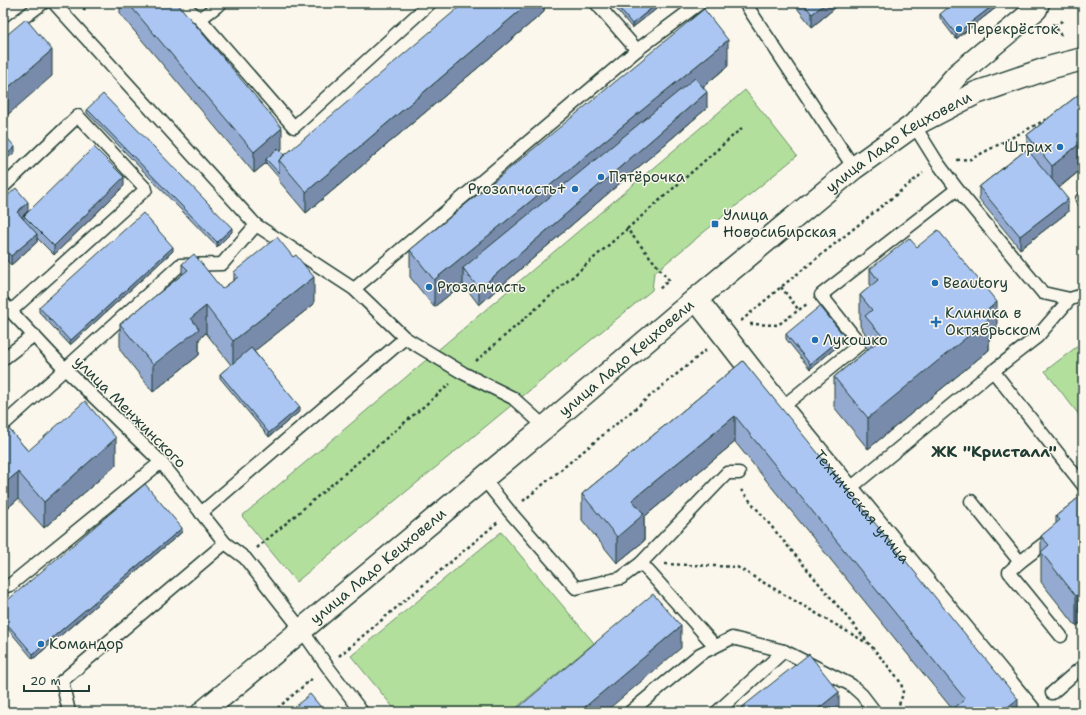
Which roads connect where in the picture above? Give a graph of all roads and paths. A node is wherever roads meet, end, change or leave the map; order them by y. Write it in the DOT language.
graph roads {
  1 [pos="43,3"];
  2 [pos="54,3"];
  3 [pos="181,3"];
  4 [pos="221,3"];
  5 [pos="430,3"];
  6 [pos="596,3"];
  7 [pos="700,3"];
  8 [pos="745,3"];
  9 [pos="1038,3"];
  10 [pos="200,19"];
  11 [pos="1063,20"];
  12 [pos="1050,23"];
  13 [pos="1055,26"];
  14 [pos="3,33"];
  15 [pos="1062,36"];
  16 [pos="637,50"];
  17 [pos="1083,59"];
  18 [pos="1051,117"];
  19 [pos="914,125"];
  20 [pos="743,127"];
  21 [pos="938,162"];
  22 [pos="854,168"];
  23 [pos="925,171"];
  24 [pos="3,187"];
  25 [pos="957,189"];
  26 [pos="256,225"];
  27 [pos="627,229"];
  28 [pos="781,287"];
  29 [pos="354,290"];
  30 [pos="658,290"];
  31 [pos="1083,295"];
  32 [pos="821,296"];
  33 [pos="696,299"];
  34 [pos="1070,299"];
  35 [pos="7,307"];
  36 [pos="798,309"];
  37 [pos="750,324"];
  38 [pos="736,326"];
  39 [pos="34,335"];
  40 [pos="405,338"];
  41 [pos="707,350"];
  42 [pos="3,359"];
  43 [pos="66,370"];
  44 [pos="993,371"];
  45 [pos="463,373"];
  46 [pos="781,408"];
  47 [pos="3,425"];
  48 [pos="545,427"];
  49 [pos="161,462"];
  50 [pos="727,473"];
  51 [pos="739,473"];
  52 [pos="483,478"];
  53 [pos="1083,484"];
  54 [pos="848,490"];
  55 [pos="971,501"];
  56 [pos="518,506"];
  57 [pos="201,513"];
  58 [pos="501,520"];
  59 [pos="1064,528"];
  60 [pos="225,543"];
  61 [pos="245,558"];
  62 [pos="1020,562"];
  63 [pos="641,563"];
  64 [pos="3,587"];
  65 [pos="301,629"];
  66 [pos="1061,636"];
  67 [pos="870,645"];
  68 [pos="715,646"];
  69 [pos="784,651"];
  70 [pos="340,656"];
  71 [pos="1083,666"];
  72 [pos="315,676"];
  73 [pos="1052,693"];
  74 [pos="69,712"];
  75 [pos="203,712"];
  76 [pos="273,712"];
  77 [pos="362,712"];
  78 [pos="630,712"];
  79 [pos="717,712"];
  80 [pos="875,712"];
  81 [pos="898,712"];
  82 [pos="1030,712"];
  1 -- 14 [label="lane"];
  2 -- 26 [label="lane"];
  3 -- 10 [label="lane"];
  4 -- 10 [label="lane"];
  5 -- 10 [label="lane"];
  6 -- 16 [label="lane"];
  7 -- 16 [label="lane"];
  8 -- 22 [label="lane"];
  9 -- 19 [label="main road"];
  11 -- 13 [label="path"];
  12 -- 13 [label="path"];
  13 -- 15 [label="path"];
  16 -- 29 [label="lane"];
  17 -- 19 [label="main road, улица Ладо Кецховели"];
  18 -- 21 [label="path"];
  19 -- 21 [label="lane"];
  19 -- 22 [label="main road, улица Ладо Кецховели"];
  20 -- 27 [label="path"];
  21 -- 25 [label="lane"];
  22 -- 33 [label="main road, улица Ладо Кецховели"];
  23 -- 28 [label="path"];
  24 -- 35 [label="lane"];
  25 -- 32 [label="lane"];
  25 -- 34 [label="lane"];
  26 -- 29 [label="lane"];
  26 -- 43 [label="lane"];
  27 -- 30 [label="path"];
  27 -- 45 [label="path"];
  28 -- 36 [label="path"];
  28 -- 38 [label="path"];
  29 -- 40 [label="lane"];
  31 -- 34 [label="lane"];
  32 -- 36 [label="path"];
  32 -- 46 [label="lane"];
  33 -- 46 [label="main road, Техническая улица"];
  33 -- 48 [label="main road, улица Ладо Кецховели"];
  34 -- 44 [label="lane"];
  35 -- 39 [label="lane, улица Менжинского"];
  36 -- 37 [label="path"];
  39 -- 42 [label="lane"];
  39 -- 43 [label="lane, улица Менжинского"];
  40 -- 45 [label="lane"];
  40 -- 57 [label="lane"];
  41 -- 56 [label="path"];
  43 -- 47 [label="lane"];
  43 -- 49 [label="lane, улица Менжинского"];
  44 -- 53 [label="lane"];
  44 -- 54 [label="lane"];
  45 -- 48 [label="lane"];
  45 -- 61 [label="path"];
  46 -- 54 [label="main road, Техническая улица"];
  48 -- 52 [label="main road, улица Ладо Кецховели"];
  49 -- 57 [label="lane, улица Менжинского"];
  49 -- 64 [label="lane"];
  50 -- 51 [label="lane"];
  50 -- 63 [label="lane"];
  50 -- 67 [label="path"];
  52 -- 63 [label="lane"];
  52 -- 65 [label="main road, улица Ладо Кецховели"];
  54 -- 82 [label="main road, Техническая улица"];
  55 -- 62 [label="lane"];
  57 -- 60 [label="lane, улица Менжинского"];
  58 -- 70 [label="path"];
  59 -- 62 [label="lane"];
  60 -- 61 [label="lane, улица Менжинского"];
  60 -- 74 [label="lane"];
  61 -- 65 [label="lane, улица Менжинского"];
  62 -- 66 [label="lane"];
  63 -- 67 [label="path"];
  63 -- 68 [label="lane"];
  65 -- 75 [label="main road, улица Ладо Кецховели"];
  65 -- 77 [label="lane, улица Менжинского"];
  67 -- 81 [label="path"];
  68 -- 69 [label="lane"];
  68 -- 78 [label="lane"];
  69 -- 79 [label="lane"];
  69 -- 80 [label="lane"];
  71 -- 73 [label="lane"];
  72 -- 76 [label="path"];
}
